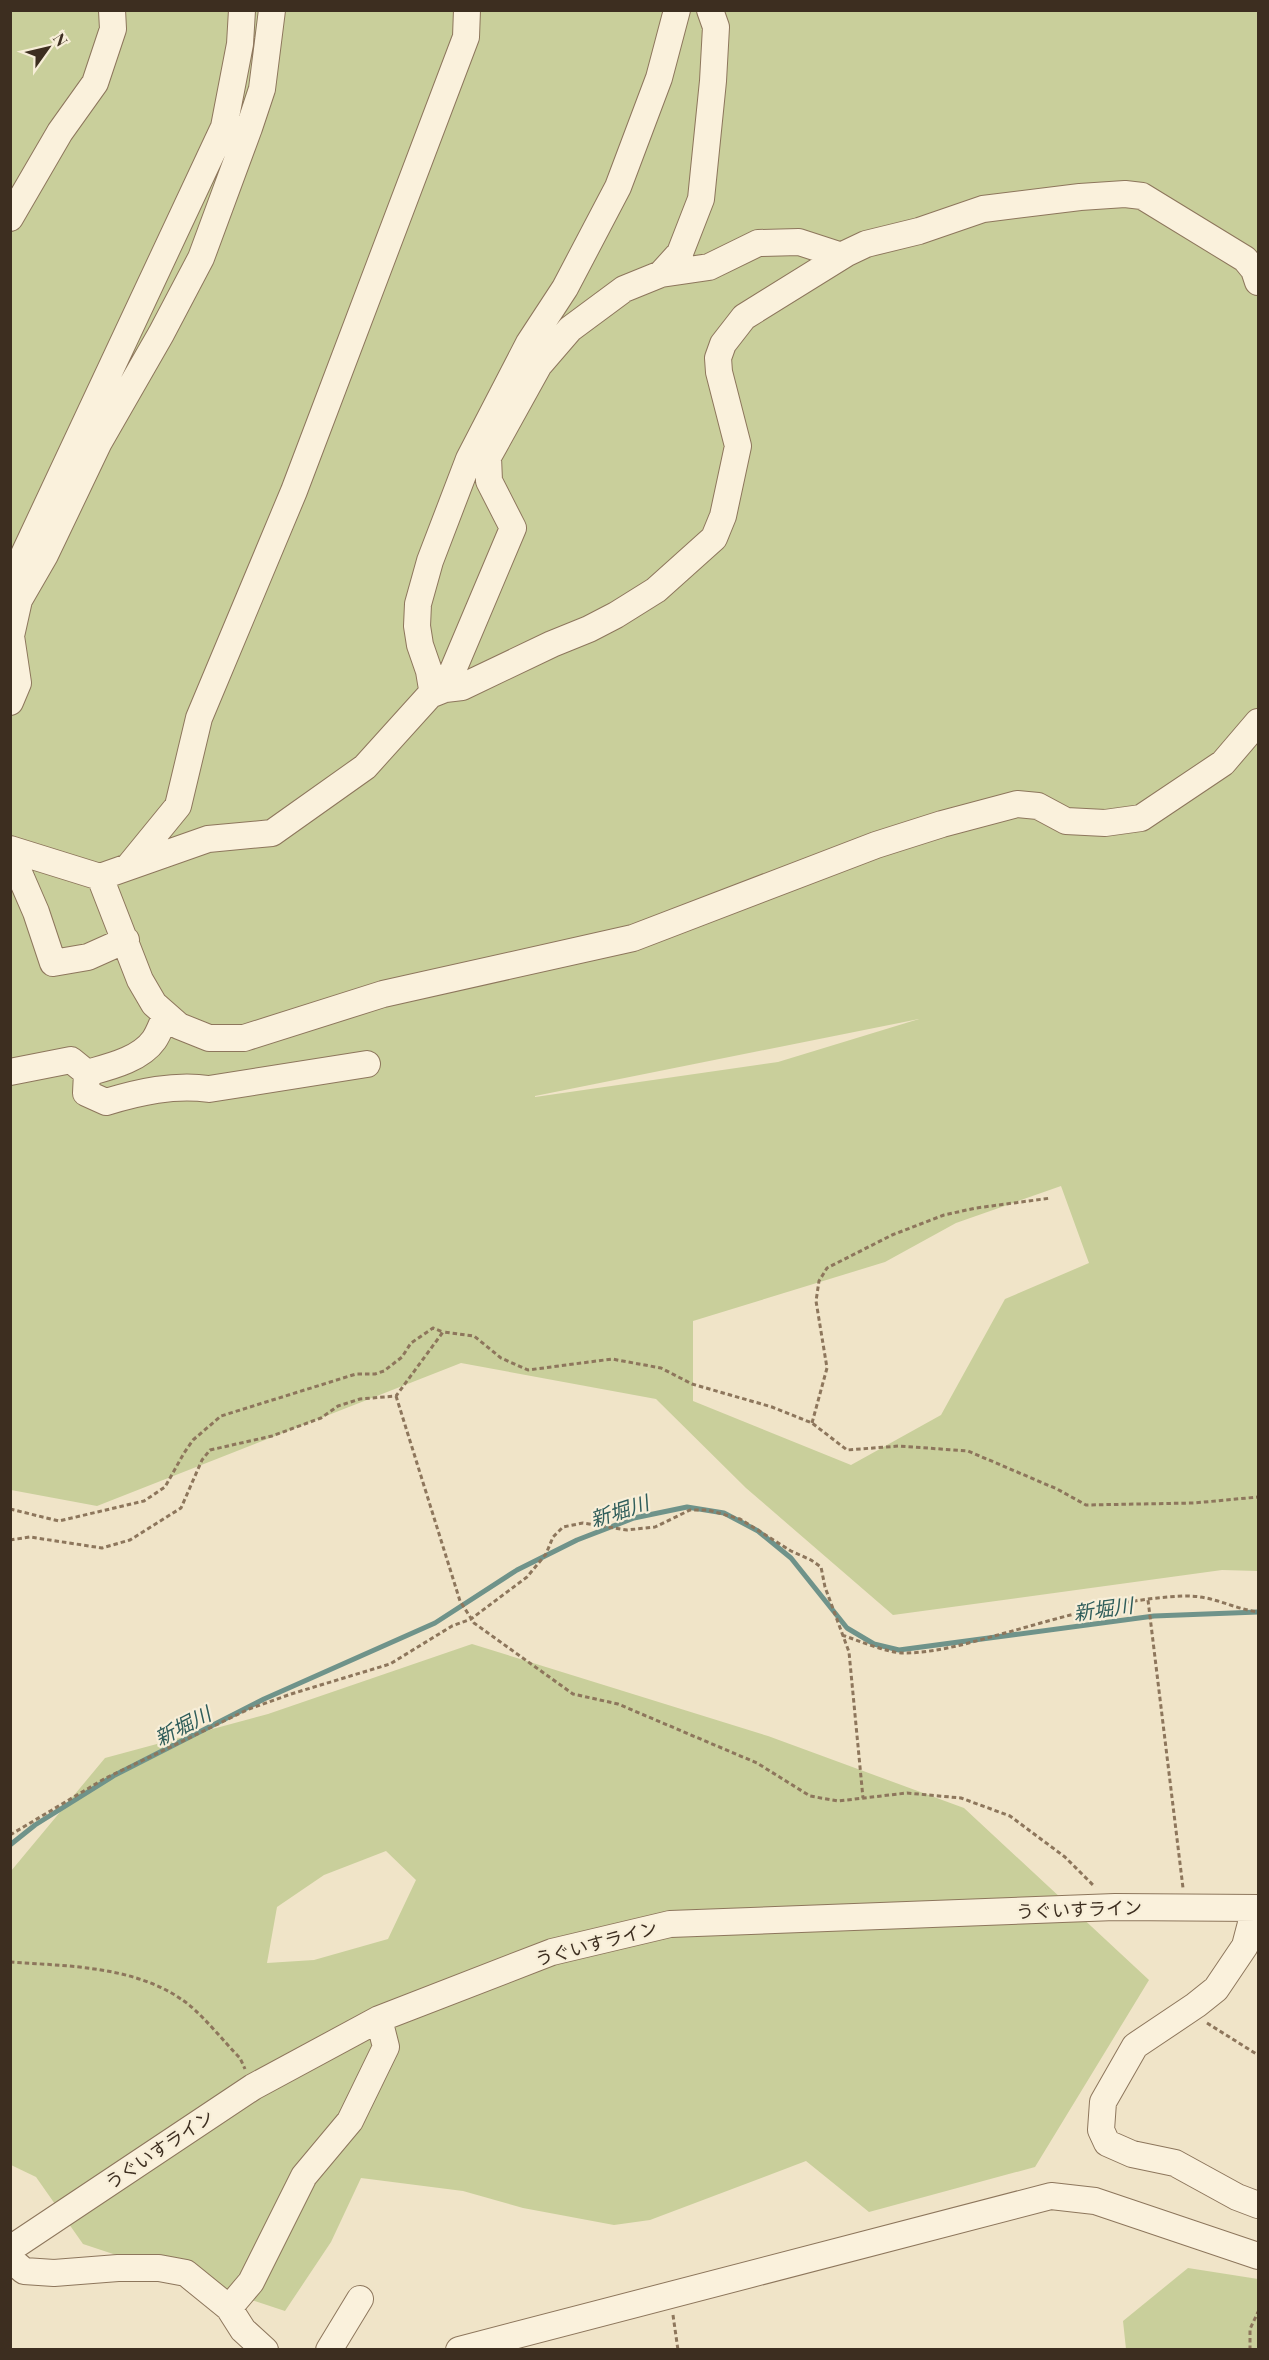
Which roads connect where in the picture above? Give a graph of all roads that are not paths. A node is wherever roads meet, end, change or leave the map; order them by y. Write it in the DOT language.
graph roads {
  1 [pos="112,10"];
  2 [pos="242,10"];
  3 [pos="272,10"];
  4 [pos="467,10"];
  5 [pos="677,10"];
  6 [pos="710,10"];
  7 [pos="10,218"];
  8 [pos="842,256"];
  9 [pos="661,274"];
  10 [pos="1258,282"];
  11 [pos="10,584"];
  12 [pos="437,692"];
  13 [pos="10,702"];
  14 [pos="1258,722"];
  15 [pos="10,851"];
  16 [pos="129,866"];
  17 [pos="100,877"];
  18 [pos="126,940"];
  19 [pos="166,1015"];
  20 [pos="368,1064"];
  21 [pos="10,1072"];
  22 [pos="87,1073"];
  23 [pos="1257,1908"];
  24 [pos="379,2019"];
  25 [pos="1258,2205"];
  26 [pos="10,2249"];
  27 [pos="1258,2256"];
  28 [pos="10,2259"];
  29 [pos="360,2299"];
  30 [pos="229,2308"];
  31 [pos="240,2340"];
  32 [pos="265,2349"];
  33 [pos="329,2349"];
  34 [pos="459,2349"];
  1 -- 7 [label="street"];
  2 -- 11 [label="street"];
  3 -- 13 [label="street"];
  4 -- 16 [label="street"];
  5 -- 12 [label="street"];
  6 -- 9 [label="street"];
  8 -- 9 [label="street"];
  8 -- 10 [label="street"];
  8 -- 12 [label="street"];
  9 -- 12 [label="street"];
  12 -- 16 [label="street"];
  14 -- 19 [label="street"];
  15 -- 17 [label="street"];
  15 -- 18 [label="street"];
  16 -- 17 [label="street"];
  17 -- 18 [label="street"];
  18 -- 19 [label="street"];
  19 -- 22 [label="street"];
  20 -- 22 [label="street"];
  21 -- 22 [label="street"];
  23 -- 24 [label="street, うぐいすライン"];
  23 -- 25 [label="street"];
  24 -- 26 [label="street, うぐいすライン"];
  24 -- 30 [label="street"];
  27 -- 34 [label="street"];
  28 -- 30 [label="street"];
  29 -- 33 [label="street"];
  30 -- 31 [label="street"];
  31 -- 32 [label="street"];
}
